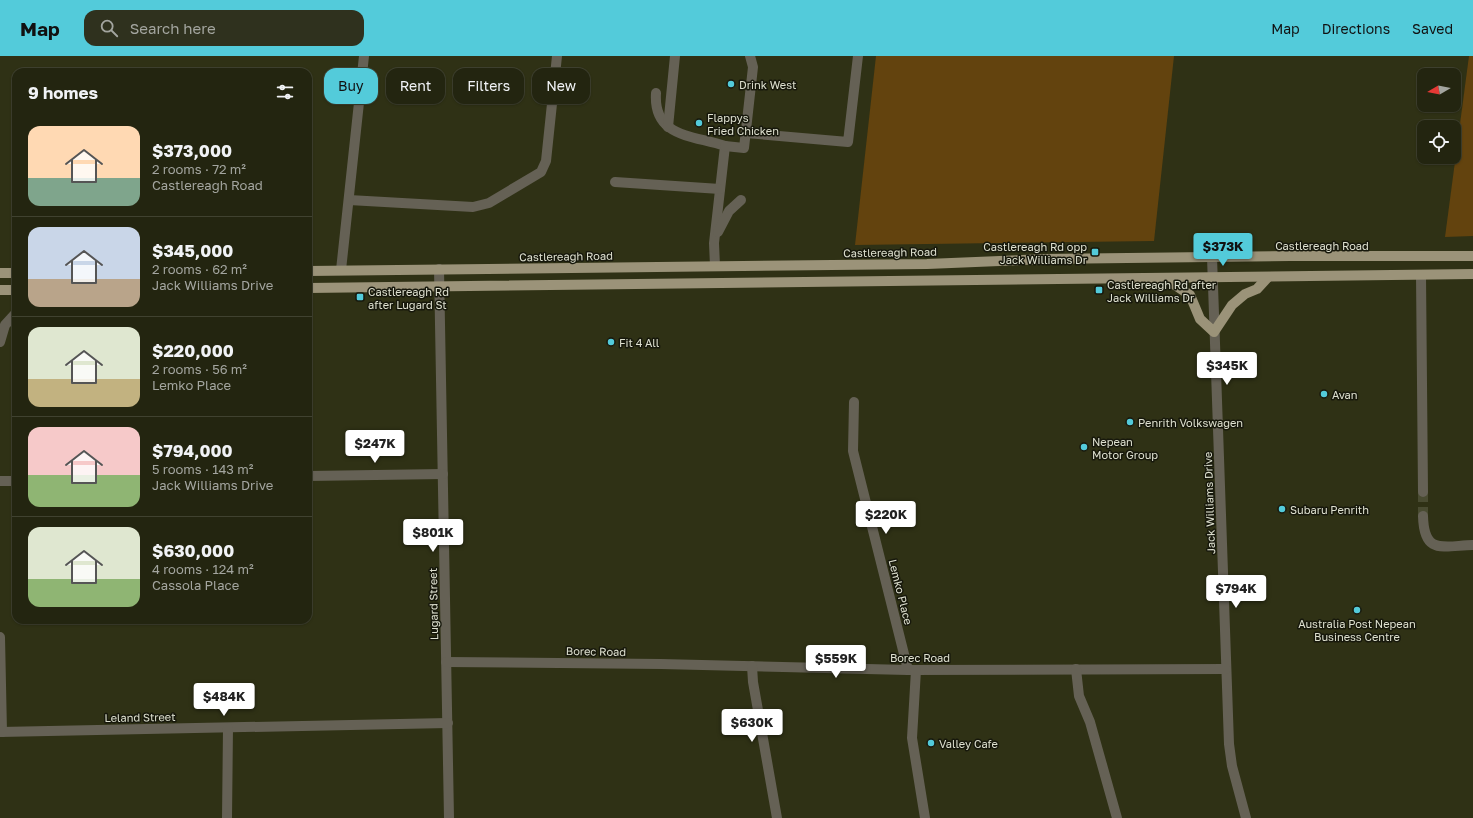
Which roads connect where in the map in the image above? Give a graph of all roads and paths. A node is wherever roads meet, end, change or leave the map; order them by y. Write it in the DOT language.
graph roads {
  1 [pos="364,56"];
  2 [pos="557,56"];
  3 [pos="675,56"];
  4 [pos="750,56"];
  5 [pos="858,56"];
  6 [pos="656,93"];
  7 [pos="668,127"];
  8 [pos="746,133"];
  9 [pos="725,146"];
  10 [pos="615,182"];
  11 [pos="720,189"];
  12 [pos="349,200"];
  13 [pos="741,200"];
  14 [pos="715,237"];
  15 [pos="1473,256"];
  16 [pos="1212,258"];
  17 [pos="715,266"];
  18 [pos="439,269"];
  19 [pos="312,270"];
  20 [pos="341,270"];
  21 [pos="0,273"];
  22 [pos="12,273"];
  23 [pos="1473,274"];
  24 [pos="1420,275"];
  25 [pos="1268,276"];
  26 [pos="1164,278"];
  27 [pos="1212,278"];
  28 [pos="440,287"];
  29 [pos="312,288"];
  30 [pos="0,290"];
  31 [pos="12,290"];
  32 [pos="12,317"];
  33 [pos="1214,332"];
  34 [pos="0,342"];
  35 [pos="854,402"];
  36 [pos="443,474"];
  37 [pos="312,476"];
  38 [pos="12,481"];
  39 [pos="0,482"];
  40 [pos="1423,492"];
  41 [pos="1423,516"];
  42 [pos="1473,545"];
  43 [pos="0,637"];
  44 [pos="446,662"];
  45 [pos="752,666"];
  46 [pos="1076,669"];
  47 [pos="1226,669"];
  48 [pos="912,670"];
  49 [pos="448,723"];
  50 [pos="228,728"];
  51 [pos="1,732"];
  52 [pos="227,818"];
  53 [pos="449,818"];
  54 [pos="777,818"];
  55 [pos="925,818"];
  56 [pos="1117,818"];
  57 [pos="1246,818"];
  1 -- 12 [label="street"];
  2 -- 12 [label="street"];
  3 -- 7 [label="street"];
  4 -- 8 [label="street"];
  5 -- 8 [label="street"];
  6 -- 7 [label="street"];
  7 -- 9 [label="street"];
  8 -- 9 [label="street"];
  9 -- 11 [label="street"];
  10 -- 11 [label="street"];
  11 -- 14 [label="street"];
  12 -- 20 [label="street"];
  13 -- 14 [label="street"];
  14 -- 17 [label="street"];
  15 -- 16 [label="main road, Castlereagh Road"];
  16 -- 17 [label="main road, Castlereagh Road"];
  16 -- 27 [label="street, Jack Williams Drive"];
  17 -- 18 [label="main road, Castlereagh Road"];
  18 -- 20 [label="main road, Castlereagh Road"];
  18 -- 28 [label="street, Lugard Street"];
  19 -- 20 [label="main road, Castlereagh Road"];
  21 -- 22 [label="main road"];
  23 -- 24 [label="main road"];
  24 -- 25 [label="main road"];
  24 -- 40 [label="street"];
  25 -- 27 [label="main road"];
  25 -- 33 [label="main road"];
  26 -- 27 [label="main road"];
  26 -- 28 [label="main road"];
  26 -- 33 [label="main road"];
  27 -- 33 [label="street, Jack Williams Drive"];
  28 -- 29 [label="main road"];
  28 -- 36 [label="street, Lugard Street"];
  30 -- 31 [label="main road"];
  32 -- 34 [label="street"];
  33 -- 47 [label="street, Jack Williams Drive"];
  35 -- 48 [label="street, Lemko Place"];
  36 -- 37 [label="street"];
  36 -- 44 [label="street, Lugard Street"];
  38 -- 39 [label="street"];
  41 -- 42 [label="street"];
  43 -- 51 [label="street"];
  44 -- 45 [label="street, Borec Road"];
  44 -- 49 [label="street, Lugard Street"];
  45 -- 48 [label="street, Borec Road"];
  45 -- 54 [label="street"];
  46 -- 47 [label="street, Borec Road"];
  46 -- 48 [label="street, Borec Road"];
  46 -- 56 [label="street"];
  47 -- 57 [label="street, Jack Williams Drive"];
  48 -- 55 [label="street, Lemko Place"];
  49 -- 50 [label="street, Leland Street"];
  49 -- 53 [label="street, Lugard Street"];
  50 -- 51 [label="street, Leland Street"];
  50 -- 52 [label="street"];
}
